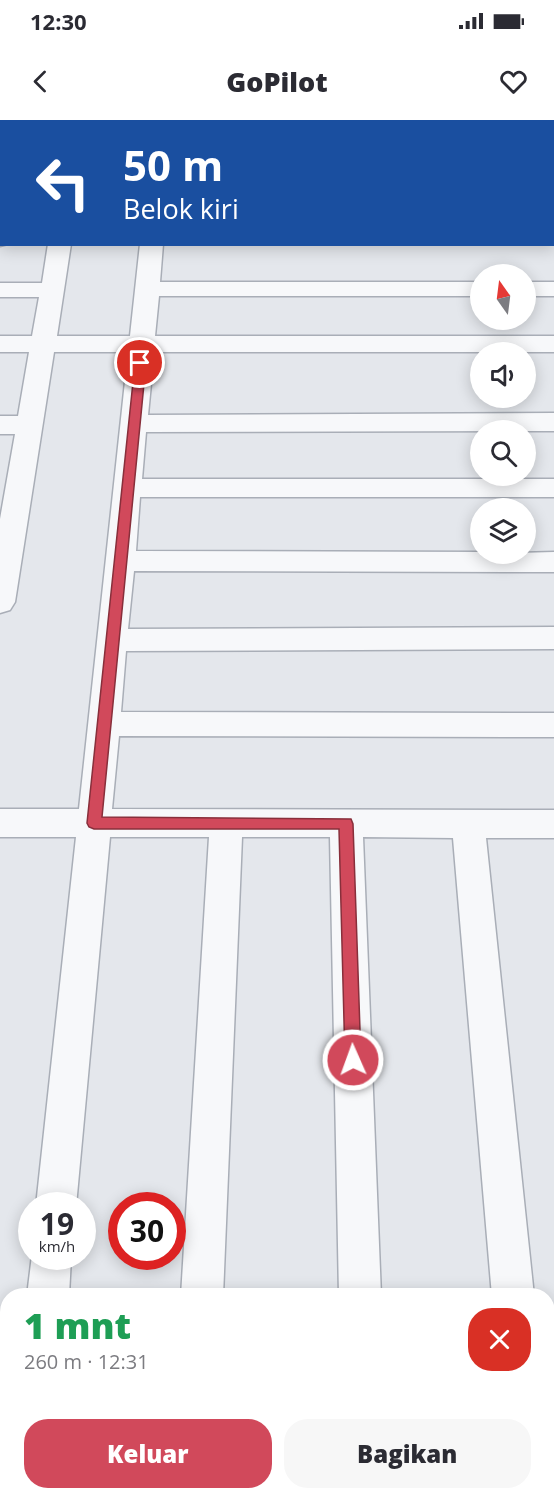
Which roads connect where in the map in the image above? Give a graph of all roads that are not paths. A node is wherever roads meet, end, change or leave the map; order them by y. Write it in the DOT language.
graph roads {
  1 [pos="60,246"];
  2 [pos="152,246"];
  3 [pos="554,288"];
  4 [pos="147,289"];
  5 [pos="470,289"];
  6 [pos="536,289"];
  7 [pos="0,290"];
  8 [pos="53,290"];
  9 [pos="0,344"];
  10 [pos="554,344"];
  11 [pos="42,353"];
  12 [pos="141,353"];
  13 [pos="0,362"];
  14 [pos="470,362"];
  15 [pos="536,362"];
  16 [pos="554,362"];
  17 [pos="554,422"];
  18 [pos="134,424"];
  19 [pos="0,425"];
  20 [pos="30,425"];
  21 [pos="128,488"];
  22 [pos="554,488"];
  23 [pos="10,489"];
  24 [pos="4,556"];
  25 [pos="121,561"];
  26 [pos="554,562"];
  27 [pos="0,602"];
  28 [pos="554,638"];
  29 [pos="112,640"];
  30 [pos="104,724"];
  31 [pos="554,725"];
  32 [pos="0,823"];
  33 [pos="94,823"];
  34 [pos="226,823"];
  35 [pos="346,824"];
  36 [pos="468,824"];
  37 [pos="554,824"];
  38 [pos="57,1192"];
  39 [pos="50,1270"];
  40 [pos="49,1288"];
  41 [pos="202,1288"];
  42 [pos="360,1288"];
  43 [pos="512,1288"];
  1 -- 8 [label="street"];
  2 -- 4 [label="street"];
  3 -- 6 [label="street"];
  4 -- 5 [label="street"];
  4 -- 12 [label="street"];
  7 -- 8 [label="street"];
  8 -- 11 [label="street"];
  9 -- 11 [label="street"];
  10 -- 12 [label="street"];
  11 -- 12 [label="street"];
  11 -- 13 [label="street"];
  11 -- 20 [label="street"];
  12 -- 14 [label="street"];
  12 -- 18 [label="street"];
  15 -- 16 [label="street"];
  17 -- 18 [label="street"];
  18 -- 21 [label="street"];
  19 -- 20 [label="street"];
  20 -- 23 [label="street"];
  21 -- 22 [label="street"];
  21 -- 25 [label="street"];
  23 -- 24 [label="street"];
  24 -- 27 [label="street"];
  25 -- 26 [label="street"];
  25 -- 29 [label="street"];
  28 -- 29 [label="street"];
  29 -- 30 [label="street"];
  30 -- 31 [label="street"];
  30 -- 33 [label="street"];
  32 -- 33 [label="street"];
  33 -- 34 [label="street"];
  33 -- 38 [label="street"];
  34 -- 35 [label="street"];
  34 -- 41 [label="street"];
  35 -- 36 [label="street"];
  35 -- 42 [label="street"];
  36 -- 37 [label="street"];
  36 -- 43 [label="street"];
  39 -- 40 [label="street"];
}
